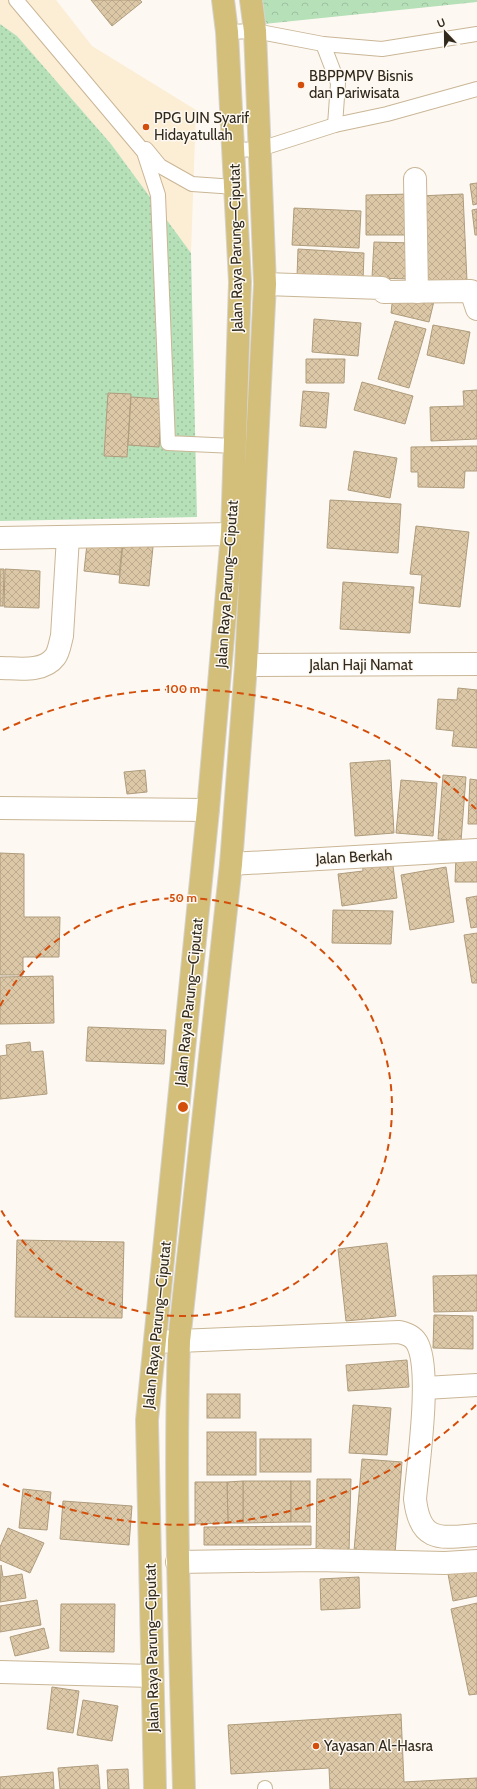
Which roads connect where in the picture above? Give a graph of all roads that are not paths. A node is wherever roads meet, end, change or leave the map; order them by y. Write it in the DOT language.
graph roads {
  1 [pos="16,0"];
  2 [pos="22,0"];
  3 [pos="223,0"];
  4 [pos="251,0"];
  5 [pos="255,31"];
  6 [pos="227,32"];
  7 [pos="477,34"];
  8 [pos="323,44"];
  9 [pos="477,89"];
  10 [pos="335,125"];
  11 [pos="260,149"];
  12 [pos="233,150"];
  13 [pos="415,179"];
  14 [pos="235,187"];
  15 [pos="265,284"];
  16 [pos="417,292"];
  17 [pos="477,309"];
  18 [pos="235,446"];
  19 [pos="242,535"];
  20 [pos="68,537"];
  21 [pos="0,538"];
  22 [pos="477,664"];
  23 [pos="246,665"];
  24 [pos="0,668"];
  25 [pos="0,808"];
  26 [pos="208,810"];
  27 [pos="477,850"];
  28 [pos="203,863"];
  29 [pos="231,864"];
  30 [pos="179,1341"];
  31 [pos="155,1342"];
  32 [pos="477,1385"];
  33 [pos="424,1388"];
  34 [pos="477,1535"];
  35 [pos="477,1561"];
  36 [pos="177,1562"];
  37 [pos="0,1672"];
  38 [pos="152,1676"];
  39 [pos="155,1789"];
  40 [pos="184,1789"];
  1 -- 18 [label="lane"];
  2 -- 14 [label="lane"];
  3 -- 6 [label="highway, Jalan Raya Parung—Ciputat"];
  4 -- 5 [label="highway, Jalan Raya Parung—Ciputat"];
  5 -- 6 [label="lane"];
  5 -- 8 [label="lane"];
  5 -- 11 [label="highway, Jalan Raya Parung—Ciputat"];
  6 -- 12 [label="highway, Jalan Raya Parung—Ciputat"];
  7 -- 8 [label="lane"];
  8 -- 10 [label="lane"];
  9 -- 10 [label="lane"];
  10 -- 11 [label="lane"];
  11 -- 12 [label="lane"];
  11 -- 15 [label="highway, Jalan Raya Parung—Ciputat"];
  12 -- 14 [label="highway, Jalan Raya Parung—Ciputat"];
  13 -- 16 [label="street"];
  14 -- 18 [label="highway, Jalan Raya Parung—Ciputat"];
  15 -- 16 [label="street"];
  15 -- 19 [label="highway, Jalan Raya Parung—Ciputat"];
  16 -- 17 [label="street"];
  18 -- 19 [label="highway, Jalan Raya Parung—Ciputat"];
  19 -- 20 [label="street"];
  19 -- 23 [label="highway, Jalan Raya Parung—Ciputat"];
  19 -- 26 [label="highway, Jalan Raya Parung—Ciputat"];
  20 -- 21 [label="street"];
  20 -- 24 [label="street"];
  22 -- 23 [label="street, Jalan Haji Namat"];
  23 -- 29 [label="highway, Jalan Raya Parung—Ciputat"];
  25 -- 26 [label="street"];
  26 -- 28 [label="highway, Jalan Raya Parung—Ciputat"];
  27 -- 29 [label="street, Jalan Berkah"];
  28 -- 29 [label="highway"];
  28 -- 31 [label="highway, Jalan Raya Parung—Ciputat"];
  29 -- 30 [label="highway, Jalan Raya Parung—Ciputat"];
  30 -- 31 [label="street"];
  30 -- 33 [label="street"];
  30 -- 36 [label="highway, Jalan Raya Parung—Ciputat"];
  31 -- 38 [label="highway, Jalan Raya Parung—Ciputat"];
  32 -- 33 [label="street"];
  33 -- 34 [label="street"];
  35 -- 36 [label="street"];
  36 -- 40 [label="highway, Jalan Raya Parung—Ciputat"];
  37 -- 38 [label="street"];
  38 -- 39 [label="highway, Jalan Raya Parung—Ciputat"];
}
